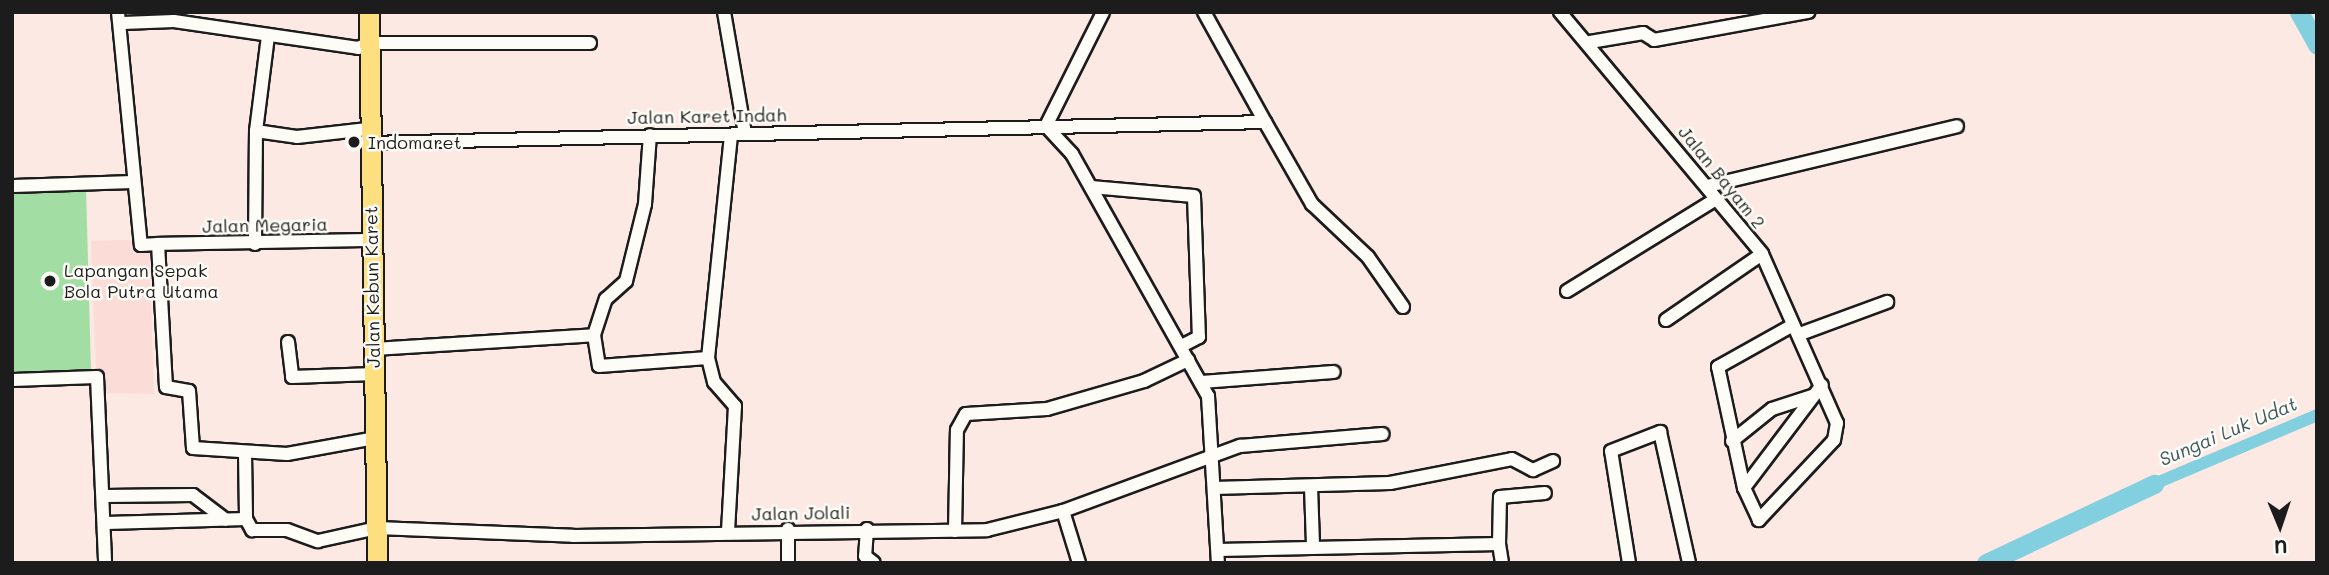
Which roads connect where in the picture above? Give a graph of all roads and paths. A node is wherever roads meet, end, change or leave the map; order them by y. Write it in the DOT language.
graph roads {
  1 [pos="205,12"];
  2 [pos="369,12"];
  3 [pos="724,12"];
  4 [pos="1103,12"];
  5 [pos="1203,12"];
  6 [pos="1560,12"];
  7 [pos="1808,12"];
  8 [pos="120,18"];
  9 [pos="206,26"];
  10 [pos="268,36"];
  11 [pos="1590,42"];
  12 [pos="369,43"];
  13 [pos="590,43"];
  14 [pos="1265,122"];
  15 [pos="1046,126"];
  16 [pos="1957,126"];
  17 [pos="256,131"];
  18 [pos="746,133"];
  19 [pos="650,135"];
  20 [pos="368,136"];
  21 [pos="730,136"];
  22 [pos="134,182"];
  23 [pos="12,186"];
  24 [pos="1708,186"];
  25 [pos="1091,187"];
  26 [pos="1716,199"];
  27 [pos="373,240"];
  28 [pos="158,244"];
  29 [pos="255,244"];
  30 [pos="1762,254"];
  31 [pos="1567,291"];
  32 [pos="1887,302"];
  33 [pos="1403,307"];
  34 [pos="1666,320"];
  35 [pos="1796,330"];
  36 [pos="594,335"];
  37 [pos="288,342"];
  38 [pos="1181,346"];
  39 [pos="374,349"];
  40 [pos="708,358"];
  41 [pos="1188,360"];
  42 [pos="1334,372"];
  43 [pos="374,374"];
  44 [pos="12,380"];
  45 [pos="1201,382"];
  46 [pos="1822,385"];
  47 [pos="1812,396"];
  48 [pos="1382,434"];
  49 [pos="375,438"];
  50 [pos="1732,441"];
  51 [pos="245,453"];
  52 [pos="1212,453"];
  53 [pos="1553,461"];
  54 [pos="1311,487"];
  55 [pos="1214,488"];
  56 [pos="1744,488"];
  57 [pos="1545,493"];
  58 [pos="105,496"];
  59 [pos="1063,511"];
  60 [pos="246,519"];
  61 [pos="226,520"];
  62 [pos="106,523"];
  63 [pos="377,528"];
  64 [pos="788,529"];
  65 [pos="867,529"];
  66 [pos="955,531"];
  67 [pos="728,532"];
  68 [pos="1499,544"];
  69 [pos="1313,545"];
  70 [pos="1218,556"];
  71 [pos="105,561"];
  72 [pos="868,562"];
  73 [pos="377,563"];
  74 [pos="789,563"];
  75 [pos="1079,563"];
  76 [pos="1502,563"];
  77 [pos="1629,563"];
  78 [pos="1689,563"];
  1 -- 9 [label="street"];
  2 -- 12 [label="main road, Jalan Kebun Karet"];
  3 -- 18 [label="street"];
  4 -- 15 [label="street"];
  5 -- 14 [label="street"];
  6 -- 11 [label="street, Jalan Bayam 2"];
  7 -- 11 [label="street"];
  8 -- 9 [label="street"];
  8 -- 22 [label="street"];
  9 -- 10 [label="street"];
  10 -- 12 [label="street"];
  10 -- 17 [label="street"];
  11 -- 24 [label="street, Jalan Bayam 2"];
  12 -- 13 [label="street"];
  12 -- 20 [label="main road, Jalan Kebun Karet"];
  14 -- 15 [label="street, Jalan Karet Indah"];
  14 -- 33 [label="street"];
  15 -- 18 [label="street, Jalan Karet Indah"];
  15 -- 25 [label="street"];
  16 -- 24 [label="street"];
  17 -- 20 [label="street, Jalan Karet Indah"];
  17 -- 29 [label="street"];
  18 -- 21 [label="street, Jalan Karet Indah"];
  19 -- 20 [label="street, Jalan Karet Indah"];
  19 -- 21 [label="street, Jalan Karet Indah"];
  19 -- 36 [label="street"];
  20 -- 27 [label="main road, Jalan Kebun Karet"];
  21 -- 40 [label="street"];
  22 -- 23 [label="street"];
  22 -- 28 [label="street"];
  24 -- 26 [label="street, Jalan Bayam 2"];
  25 -- 38 [label="street"];
  25 -- 38 [label="street"];
  26 -- 30 [label="street, Jalan Bayam 2"];
  26 -- 31 [label="street"];
  27 -- 29 [label="street, Jalan Megaria"];
  27 -- 39 [label="main road, Jalan Kebun Karet"];
  28 -- 29 [label="street, Jalan Megaria"];
  28 -- 51 [label="street"];
  30 -- 34 [label="street"];
  30 -- 35 [label="street, Jalan Bayam 2"];
  32 -- 35 [label="street"];
  35 -- 46 [label="street, Jalan Bayam 2"];
  35 -- 50 [label="street"];
  36 -- 39 [label="street"];
  36 -- 40 [label="street"];
  37 -- 43 [label="street"];
  38 -- 41 [label="street"];
  39 -- 43 [label="main road, Jalan Kebun Karet"];
  40 -- 67 [label="street"];
  41 -- 45 [label="street"];
  41 -- 66 [label="street"];
  42 -- 45 [label="street"];
  43 -- 49 [label="main road, Jalan Kebun Karet"];
  44 -- 58 [label="street"];
  45 -- 52 [label="street"];
  46 -- 47 [label="street"];
  46 -- 56 [label="street, Jalan Bayam 2"];
  47 -- 50 [label="street"];
  47 -- 56 [label="street"];
  48 -- 52 [label="street, Jalan Jolali"];
  49 -- 51 [label="street"];
  49 -- 63 [label="main road, Jalan Kebun Karet"];
  50 -- 56 [label="street"];
  51 -- 60 [label="street"];
  52 -- 55 [label="street"];
  52 -- 59 [label="street, Jalan Jolali"];
  53 -- 54 [label="street"];
  54 -- 55 [label="street"];
  54 -- 69 [label="street"];
  55 -- 70 [label="street"];
  57 -- 68 [label="street"];
  58 -- 61 [label="street"];
  58 -- 62 [label="street"];
  59 -- 66 [label="street, Jalan Jolali"];
  59 -- 75 [label="street"];
  60 -- 61 [label="street"];
  60 -- 63 [label="street, Jalan Jolali"];
  61 -- 62 [label="street"];
  62 -- 71 [label="street"];
  63 -- 67 [label="street, Jalan Jolali"];
  63 -- 73 [label="main road, Jalan Kebun Karet"];
  64 -- 65 [label="street, Jalan Jolali"];
  64 -- 67 [label="street, Jalan Jolali"];
  64 -- 74 [label="street"];
  65 -- 66 [label="street, Jalan Jolali"];
  65 -- 72 [label="street"];
  68 -- 69 [label="street"];
  68 -- 76 [label="street"];
  69 -- 70 [label="street"];
  77 -- 78 [label="street"];
}
